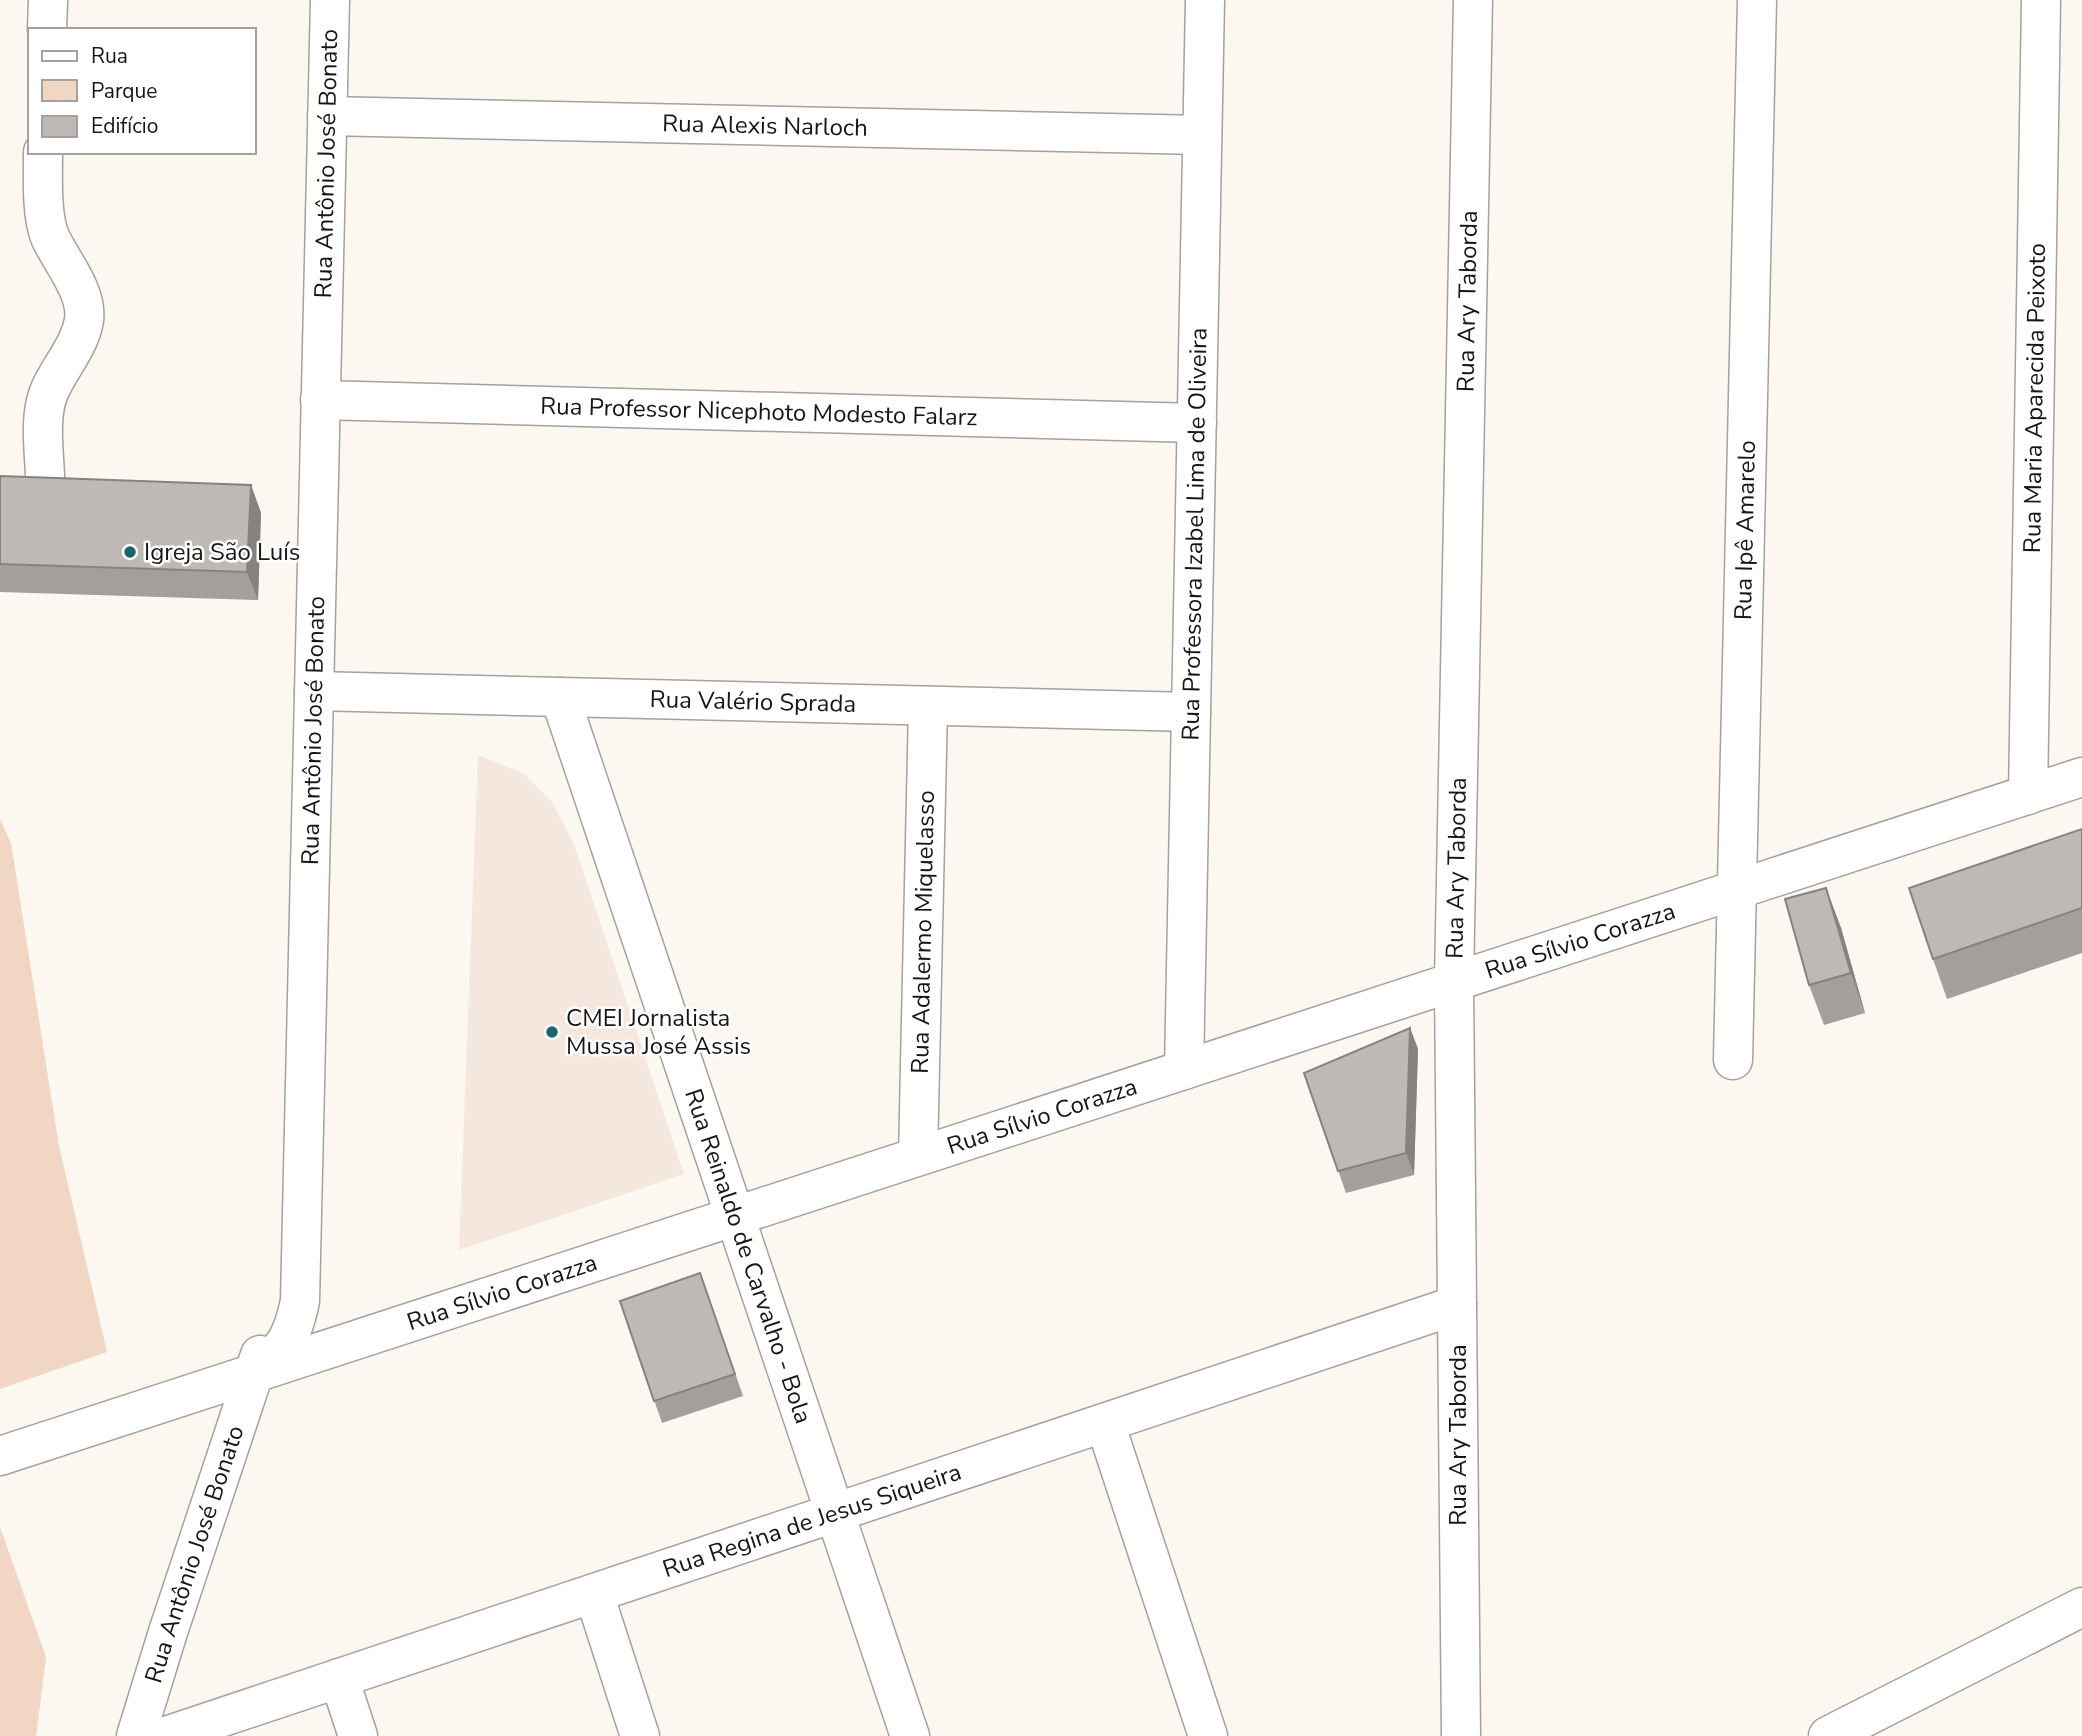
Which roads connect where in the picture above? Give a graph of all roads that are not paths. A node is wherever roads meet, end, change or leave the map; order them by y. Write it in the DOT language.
graph roads {
  1 [pos="48,0"];
  2 [pos="330,0"];
  3 [pos="1205,0"];
  4 [pos="1473,0"];
  5 [pos="1756,0"];
  6 [pos="2041,0"];
  7 [pos="47,28"];
  8 [pos="327,116"];
  9 [pos="1202,135"];
  10 [pos="43,154"];
  11 [pos="320,400"];
  12 [pos="1197,423"];
  13 [pos="45,476"];
  14 [pos="314,691"];
  15 [pos="560,697"];
  16 [pos="928,706"];
  17 [pos="1191,712"];
  18 [pos="2082,777"];
  19 [pos="2028,795"];
  20 [pos="1736,890"];
  21 [pos="1454,982"];
  22 [pos="1733,1060"];
  23 [pos="1184,1070"];
  24 [pos="918,1156"];
  25 [pos="734,1216"];
  26 [pos="1457,1306"];
  27 [pos="255,1373"];
  28 [pos="1105,1423"];
  29 [pos="0,1456"];
  30 [pos="835,1513"];
  31 [pos="594,1594"];
  32 [pos="2082,1607"];
  33 [pos="339,1678"];
  34 [pos="136,1736"];
  35 [pos="166,1736"];
  36 [pos="358,1736"];
  37 [pos="640,1736"];
  38 [pos="910,1736"];
  39 [pos="1208,1736"];
  40 [pos="1461,1736"];
  41 [pos="1828,1736"];
  1 -- 7 [label="street"];
  2 -- 8 [label="street, Rua Antônio José Bonato"];
  3 -- 9 [label="street, Rua Professora Izabel Lima de Oliveira"];
  4 -- 21 [label="street, Rua Ary Taborda"];
  5 -- 20 [label="street, Rua Ipê Amarelo"];
  6 -- 19 [label="street, Rua Maria Aparecida Peixoto"];
  8 -- 9 [label="street, Rua Alexis Narloch"];
  8 -- 11 [label="street, Rua Antônio José Bonato"];
  9 -- 12 [label="street, Rua Professora Izabel Lima de Oliveira"];
  10 -- 13 [label="street"];
  11 -- 12 [label="street, Rua Professor Nicephoto Modesto Falarz"];
  11 -- 14 [label="street, Rua Antônio José Bonato"];
  12 -- 17 [label="street, Rua Professora Izabel Lima de Oliveira"];
  14 -- 15 [label="street, Rua Valério Sprada"];
  14 -- 27 [label="street, Rua Antônio José Bonato"];
  15 -- 16 [label="street, Rua Valério Sprada"];
  15 -- 25 [label="street, Rua Reinaldo de Carvalho - Bola"];
  16 -- 17 [label="street, Rua Valério Sprada"];
  16 -- 24 [label="street, Rua Adalermo Miquelasso"];
  17 -- 23 [label="street, Rua Professora Izabel Lima de Oliveira"];
  18 -- 19 [label="street, Rua Sílvio Corazza"];
  19 -- 20 [label="street, Rua Sílvio Corazza"];
  20 -- 21 [label="street, Rua Sílvio Corazza"];
  20 -- 22 [label="street, Rua Ipê Amarelo"];
  21 -- 23 [label="street, Rua Sílvio Corazza"];
  21 -- 26 [label="street, Rua Ary Taborda"];
  23 -- 24 [label="street, Rua Sílvio Corazza"];
  24 -- 25 [label="street, Rua Sílvio Corazza"];
  25 -- 27 [label="street, Rua Sílvio Corazza"];
  25 -- 30 [label="street, Rua Reinaldo de Carvalho - Bola"];
  26 -- 28 [label="street, Rua Regina de Jesus Siqueira"];
  26 -- 40 [label="street, Rua Ary Taborda"];
  27 -- 29 [label="street, Rua Sílvio Corazza"];
  27 -- 34 [label="street, Rua Antônio José Bonato"];
  28 -- 30 [label="street, Rua Regina de Jesus Siqueira"];
  28 -- 39 [label="street"];
  30 -- 31 [label="street, Rua Regina de Jesus Siqueira"];
  30 -- 38 [label="street, Rua Reinaldo de Carvalho - Bola"];
  31 -- 33 [label="street, Rua Regina de Jesus Siqueira"];
  31 -- 37 [label="street"];
  32 -- 41 [label="street"];
  33 -- 35 [label="street, Rua Regina de Jesus Siqueira"];
  33 -- 36 [label="street"];
}
